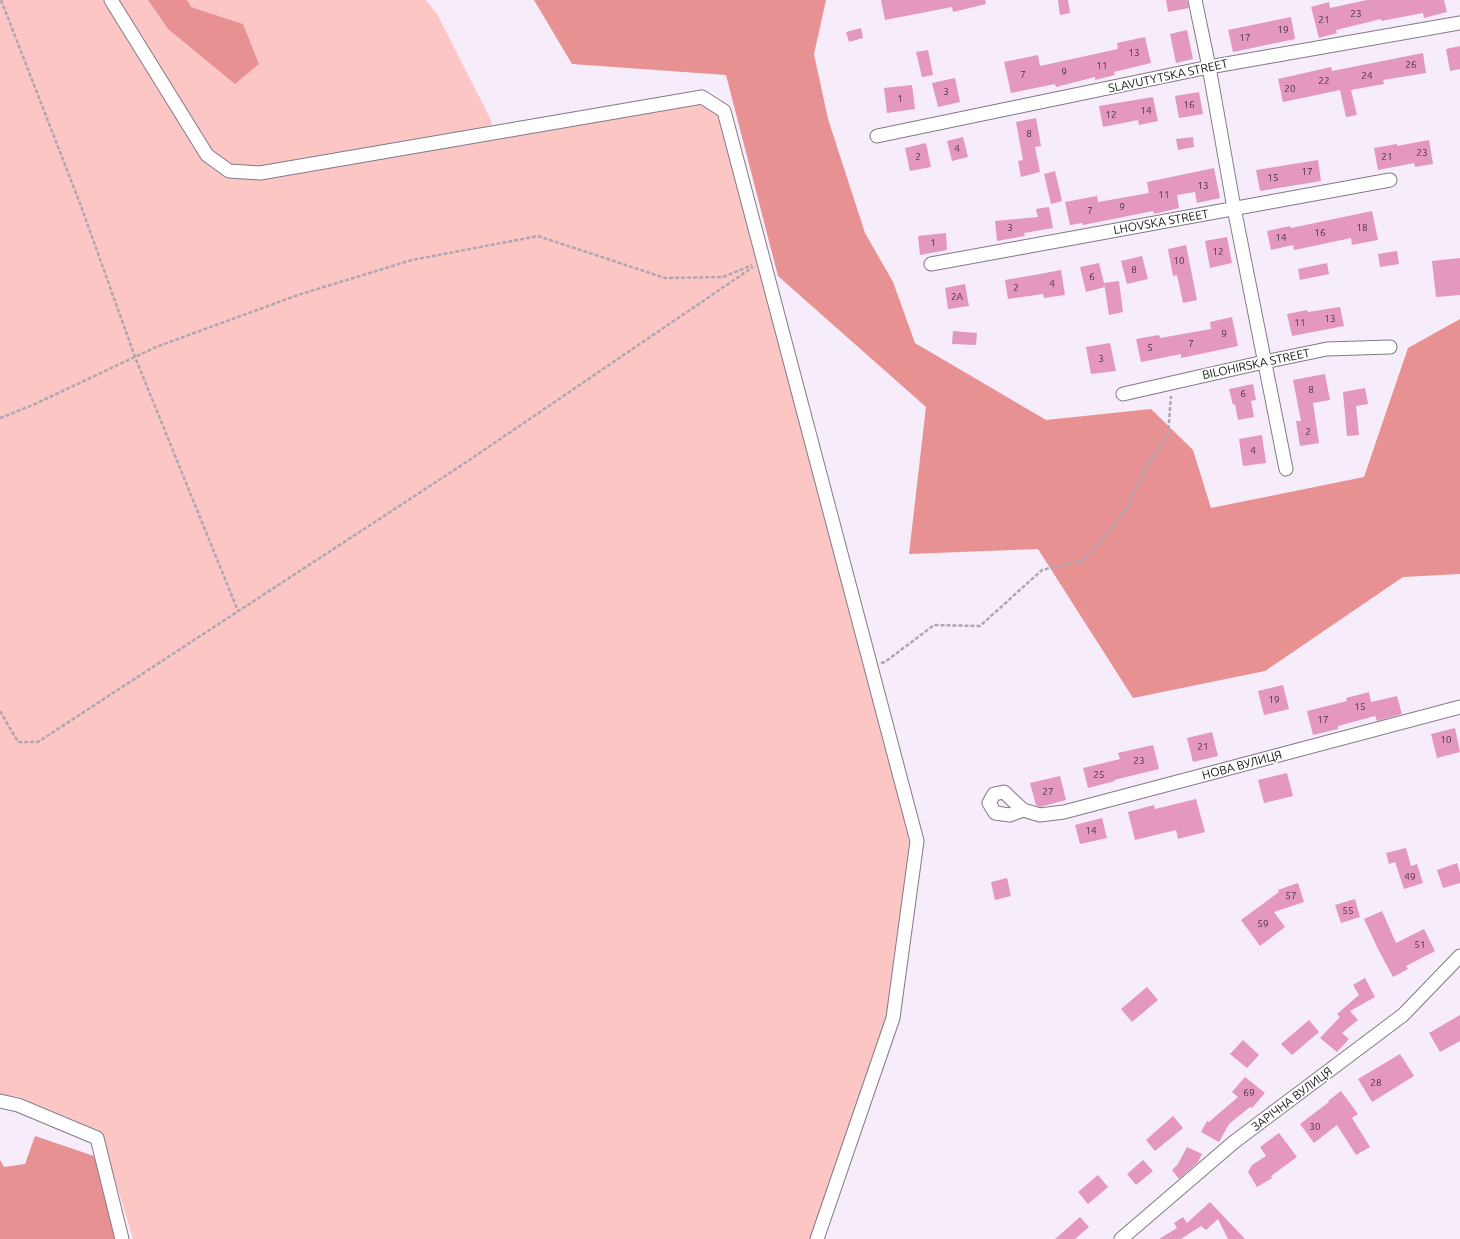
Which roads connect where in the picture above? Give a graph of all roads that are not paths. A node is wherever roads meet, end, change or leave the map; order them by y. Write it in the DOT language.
graph roads {
  1 [pos="111,0"];
  2 [pos="1195,0"];
  3 [pos="1460,23"];
  4 [pos="1209,67"];
  5 [pos="877,136"];
  6 [pos="1390,180"];
  7 [pos="1234,208"];
  8 [pos="931,264"];
  9 [pos="1390,347"];
  10 [pos="1264,362"];
  11 [pos="1123,394"];
  12 [pos="1286,469"];
  13 [pos="1460,707"];
  14 [pos="1024,810"];
  15 [pos="1460,956"];
  16 [pos="0,1101"];
  17 [pos="122,1239"];
  18 [pos="817,1239"];
  19 [pos="1121,1239"];
  1 -- 18 [label="street"];
  2 -- 4 [label="street"];
  3 -- 4 [label="street, SLAVUTYTSKA STREET"];
  4 -- 5 [label="street, SLAVUTYTSKA STREET"];
  4 -- 7 [label="street"];
  6 -- 7 [label="street, LHOVSKA STREET"];
  7 -- 8 [label="street, LHOVSKA STREET"];
  7 -- 10 [label="street"];
  9 -- 10 [label="street, BILOHIRSKA STREET"];
  10 -- 11 [label="street, BILOHIRSKA STREET"];
  10 -- 12 [label="street"];
  13 -- 14 [label="street, НОВА ВУЛИЦЯ"];
  15 -- 19 [label="street, ЗАРІЧНА ВУЛИЦЯ"];
  16 -- 17 [label="street"];
}
